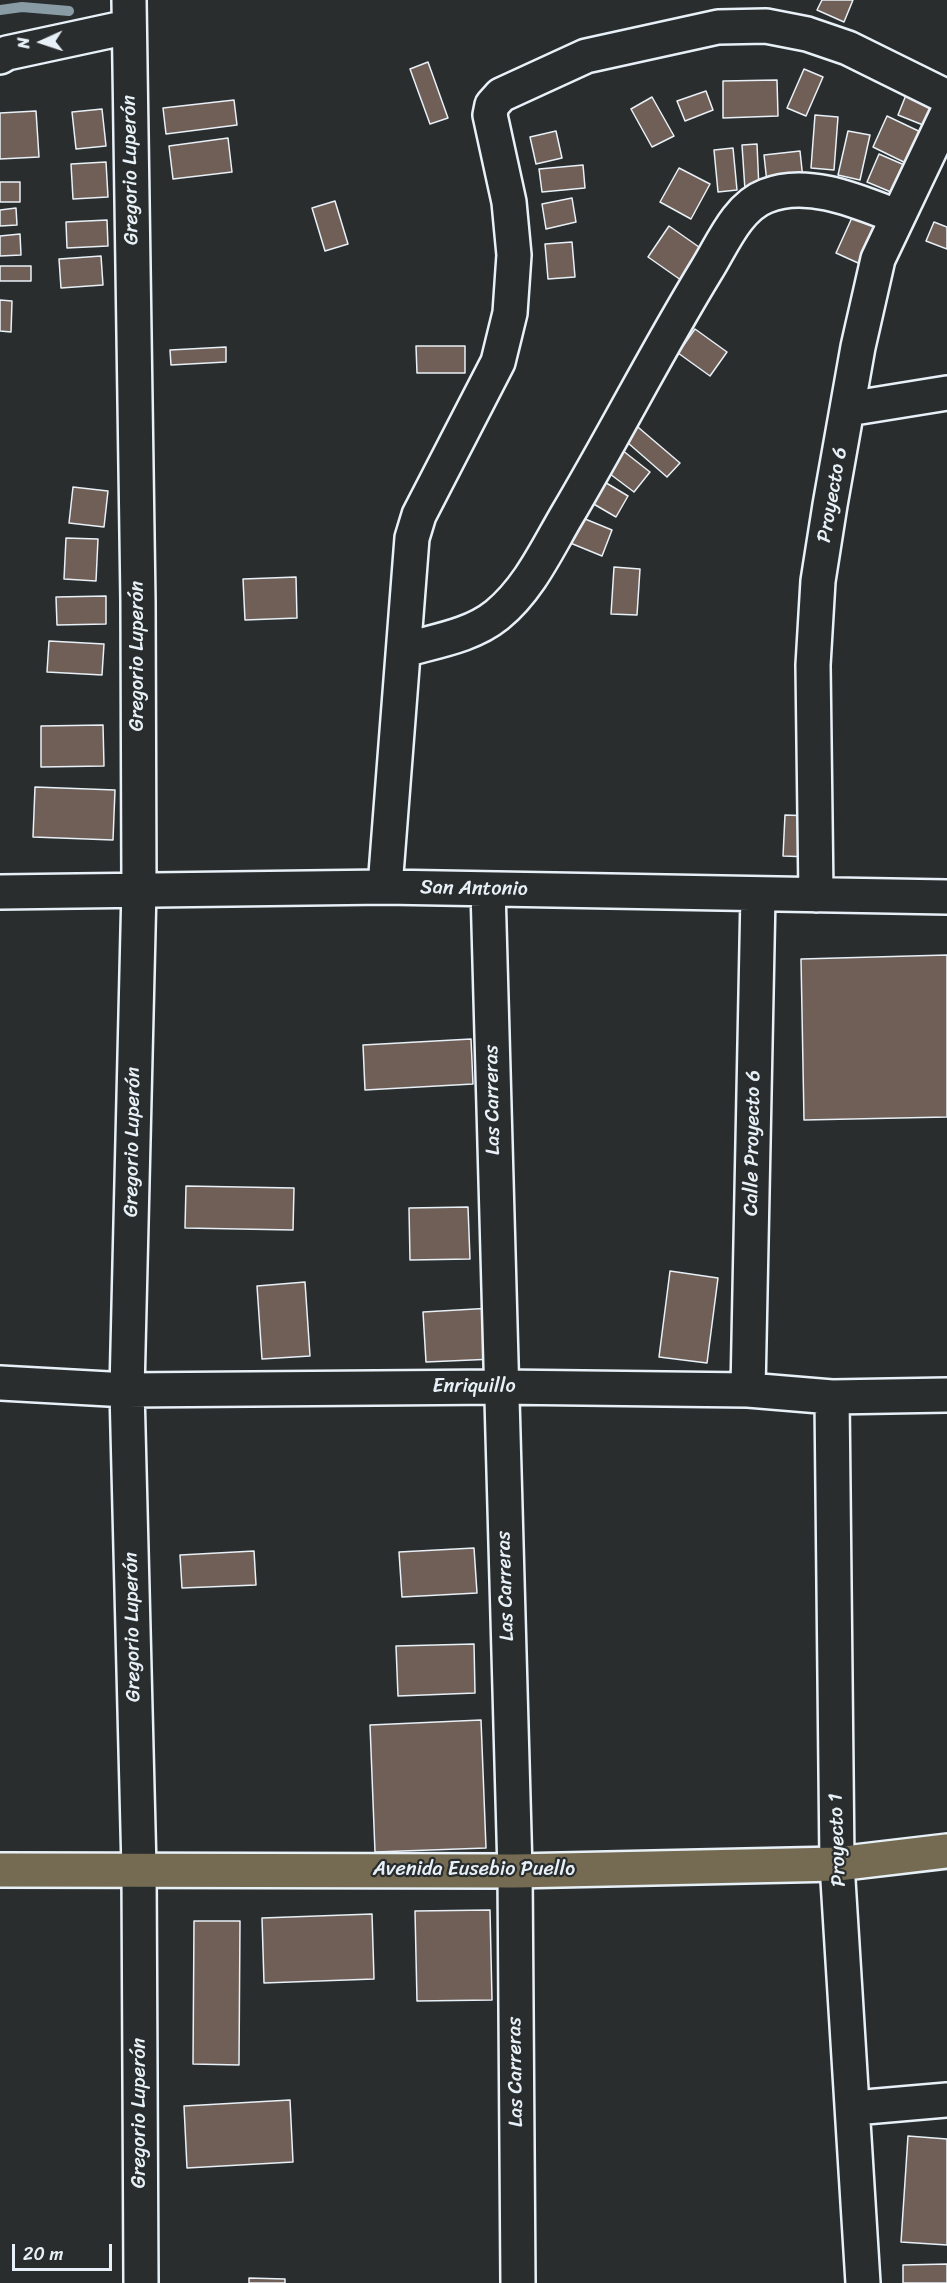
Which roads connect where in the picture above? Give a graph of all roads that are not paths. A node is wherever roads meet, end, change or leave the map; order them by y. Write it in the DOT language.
graph roads {
  1 [pos="129,13"];
  2 [pos="0,57"];
  3 [pos="947,98"];
  4 [pos="947,114"];
  5 [pos="898,217"];
  6 [pos="947,393"];
  7 [pos="848,409"];
  8 [pos="404,650"];
  9 [pos="385,887"];
  10 [pos="488,889"];
  11 [pos="139,890"];
  12 [pos="0,892"];
  13 [pos="758,895"];
  14 [pos="816,896"];
  15 [pos="947,897"];
  16 [pos="0,1383"];
  17 [pos="500,1387"];
  18 [pos="127,1389"];
  19 [pos="748,1390"];
  20 [pos="947,1395"];
  21 [pos="832,1397"];
  22 [pos="947,1851"];
  23 [pos="837,1864"];
  24 [pos="139,1869"];
  25 [pos="0,1870"];
  26 [pos="515,1871"];
  27 [pos="947,2100"];
  28 [pos="854,2108"];
  29 [pos="141,2283"];
  30 [pos="518,2283"];
  31 [pos="863,2283"];
  1 -- 2 [label="street"];
  1 -- 11 [label="street, Gregorio Luperón"];
  3 -- 8 [label="street"];
  4 -- 5 [label="street, Proyecto 6"];
  5 -- 7 [label="street, Proyecto 6"];
  5 -- 8 [label="street"];
  6 -- 7 [label="street"];
  7 -- 14 [label="street, Proyecto 6"];
  8 -- 9 [label="street"];
  9 -- 10 [label="street, San Antonio"];
  9 -- 11 [label="street, San Antonio"];
  10 -- 13 [label="street, San Antonio"];
  10 -- 17 [label="street, Las Carreras"];
  11 -- 12 [label="street, San Antonio"];
  11 -- 18 [label="street, Gregorio Luperón"];
  13 -- 14 [label="street, San Antonio"];
  13 -- 19 [label="street, Calle Proyecto 6"];
  14 -- 15 [label="street, San Antonio"];
  16 -- 18 [label="street, Enriquillo"];
  17 -- 18 [label="street, Enriquillo"];
  17 -- 19 [label="street, Enriquillo"];
  17 -- 26 [label="street, Las Carreras"];
  18 -- 24 [label="street, Gregorio Luperón"];
  19 -- 21 [label="street, Enriquillo"];
  20 -- 21 [label="street, Enriquillo"];
  21 -- 23 [label="street, Proyecto 1"];
  22 -- 23 [label="main road, Avenida Eusebio Puello"];
  23 -- 26 [label="main road, Avenida Eusebio Puello"];
  23 -- 28 [label="street, Proyecto 1"];
  24 -- 25 [label="main road, Avenida Eusebio Puello"];
  24 -- 26 [label="main road, Avenida Eusebio Puello"];
  24 -- 29 [label="street, Gregorio Luperón"];
  26 -- 30 [label="street, Las Carreras"];
  27 -- 28 [label="street"];
  28 -- 31 [label="street, Proyecto 1"];
}
